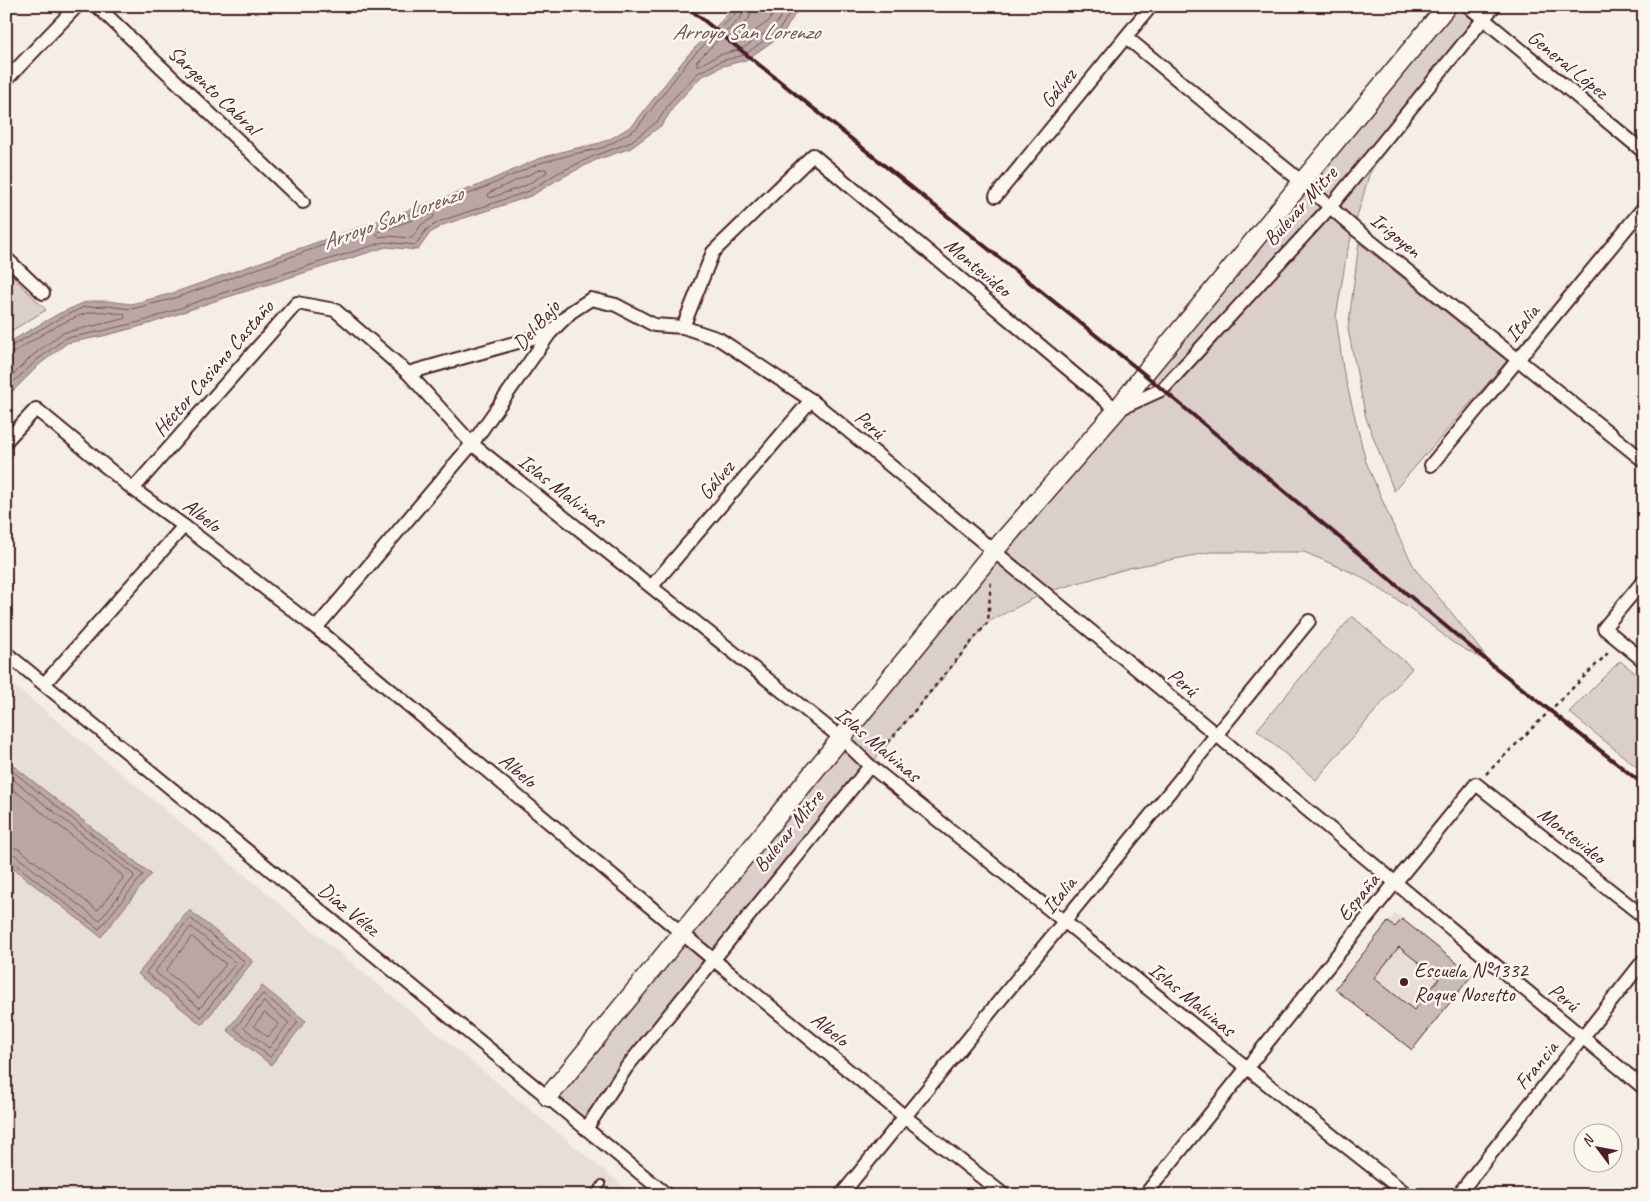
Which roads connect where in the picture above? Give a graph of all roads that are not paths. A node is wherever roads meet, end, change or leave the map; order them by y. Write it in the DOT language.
graph roads {
  1 [pos="77,6"];
  2 [pos="97,6"];
  3 [pos="1151,6"];
  4 [pos="1447,6"];
  5 [pos="1468,6"];
  6 [pos="1494,6"];
  7 [pos="1483,20"];
  8 [pos="1126,37"];
  9 [pos="6,80"];
  10 [pos="1644,152"];
  11 [pos="1303,183"];
  12 [pos="996,196"];
  13 [pos="303,202"];
  14 [pos="1331,206"];
  15 [pos="1644,207"];
  16 [pos="6,258"];
  17 [pos="44,293"];
  18 [pos="335,310"];
  19 [pos="683,327"];
  20 [pos="550,333"];
  21 [pos="1518,359"];
  22 [pos="408,373"];
  23 [pos="811,400"];
  24 [pos="1117,410"];
  25 [pos="6,441"];
  26 [pos="472,444"];
  27 [pos="1644,461"];
  28 [pos="1431,465"];
  29 [pos="133,489"];
  30 [pos="184,526"];
  31 [pos="994,552"];
  32 [pos="1644,580"];
  33 [pos="652,586"];
  34 [pos="1309,621"];
  35 [pos="316,628"];
  36 [pos="6,653"];
  37 [pos="1644,661"];
  38 [pos="44,684"];
  39 [pos="1215,734"];
  40 [pos="841,738"];
  41 [pos="870,766"];
  42 [pos="1476,784"];
  43 [pos="1395,883"];
  44 [pos="1644,917"];
  45 [pos="1064,920"];
  46 [pos="682,932"];
  47 [pos="714,960"];
  48 [pos="1644,960"];
  49 [pos="1583,1038"];
  50 [pos="1246,1069"];
  51 [pos="1644,1088"];
  52 [pos="548,1097"];
  53 [pos="904,1116"];
  54 [pos="586,1129"];
  55 [pos="602,1184"];
  56 [pos="594,1195"];
  57 [pos="667,1195"];
  58 [pos="841,1195"];
  59 [pos="1004,1195"];
  60 [pos="1145,1195"];
  61 [pos="1408,1195"];
  62 [pos="1458,1195"];
  1 -- 9 [label="street"];
  2 -- 13 [label="street, Sargento Cabral"];
  3 -- 8 [label="street, Gálvez"];
  4 -- 11 [label="street, Bulevar Mitre"];
  5 -- 7 [label="street, General López"];
  6 -- 7 [label="street, Bulevar Mitre"];
  7 -- 10 [label="street, General López"];
  7 -- 14 [label="street, Bulevar Mitre"];
  8 -- 11 [label="street, Irigoyen"];
  8 -- 12 [label="street, Gálvez"];
  11 -- 14 [label="street, Irigoyen"];
  11 -- 24 [label="street, Bulevar Mitre"];
  14 -- 21 [label="street, Irigoyen"];
  14 -- 24 [label="street, Bulevar Mitre"];
  15 -- 21 [label="street, Italia"];
  16 -- 17 [label="street"];
  18 -- 22 [label="street, Islas Malvinas"];
  18 -- 29 [label="street, Héctor Casiano Castaño"];
  19 -- 20 [label="street, Del Bajo"];
  19 -- 23 [label="street, Perú"];
  19 -- 24 [label="street, Montevideo"];
  20 -- 22 [label="street"];
  20 -- 26 [label="street, Del Bajo"];
  21 -- 27 [label="street, Irigoyen"];
  21 -- 28 [label="street, Italia"];
  22 -- 26 [label="street, Islas Malvinas"];
  23 -- 31 [label="street, Perú"];
  23 -- 33 [label="street, Gálvez"];
  24 -- 31 [label="street, Bulevar Mitre"];
  25 -- 29 [label="street, Albelo"];
  26 -- 33 [label="street, Islas Malvinas"];
  26 -- 35 [label="street, Del Bajo"];
  29 -- 30 [label="street, Albelo"];
  30 -- 35 [label="street, Albelo"];
  30 -- 38 [label="street"];
  31 -- 39 [label="street, Perú"];
  31 -- 40 [label="street, Bulevar Mitre"];
  32 -- 37 [label="street"];
  33 -- 40 [label="street, Islas Malvinas"];
  34 -- 39 [label="street, Italia"];
  35 -- 46 [label="street, Albelo"];
  36 -- 38 [label="street, Díaz Vélez"];
  38 -- 52 [label="street, Díaz Vélez"];
  39 -- 43 [label="street, Perú"];
  39 -- 45 [label="street, Italia"];
  40 -- 41 [label="street, Islas Malvinas"];
  40 -- 46 [label="street, Bulevar Mitre"];
  41 -- 45 [label="street, Islas Malvinas"];
  41 -- 47 [label="street, Bulevar Mitre"];
  42 -- 43 [label="street, España"];
  42 -- 44 [label="street, Montevideo"];
  43 -- 49 [label="street, Perú"];
  43 -- 50 [label="street, España"];
  45 -- 50 [label="street, Islas Malvinas"];
  45 -- 53 [label="street, Italia"];
  46 -- 47 [label="street, Albelo"];
  46 -- 52 [label="street, Bulevar Mitre"];
  47 -- 53 [label="street, Albelo"];
  47 -- 54 [label="street, Bulevar Mitre"];
  48 -- 49 [label="street, Francia"];
  49 -- 51 [label="street, Perú"];
  49 -- 62 [label="street, Francia"];
  50 -- 60 [label="street, España"];
  50 -- 61 [label="street, Islas Malvinas"];
  52 -- 54 [label="street, Díaz Vélez"];
  53 -- 58 [label="street, Italia"];
  53 -- 59 [label="street, Albelo"];
  54 -- 57 [label="street, Díaz Vélez"];
  55 -- 56 [label="lane"];
}
